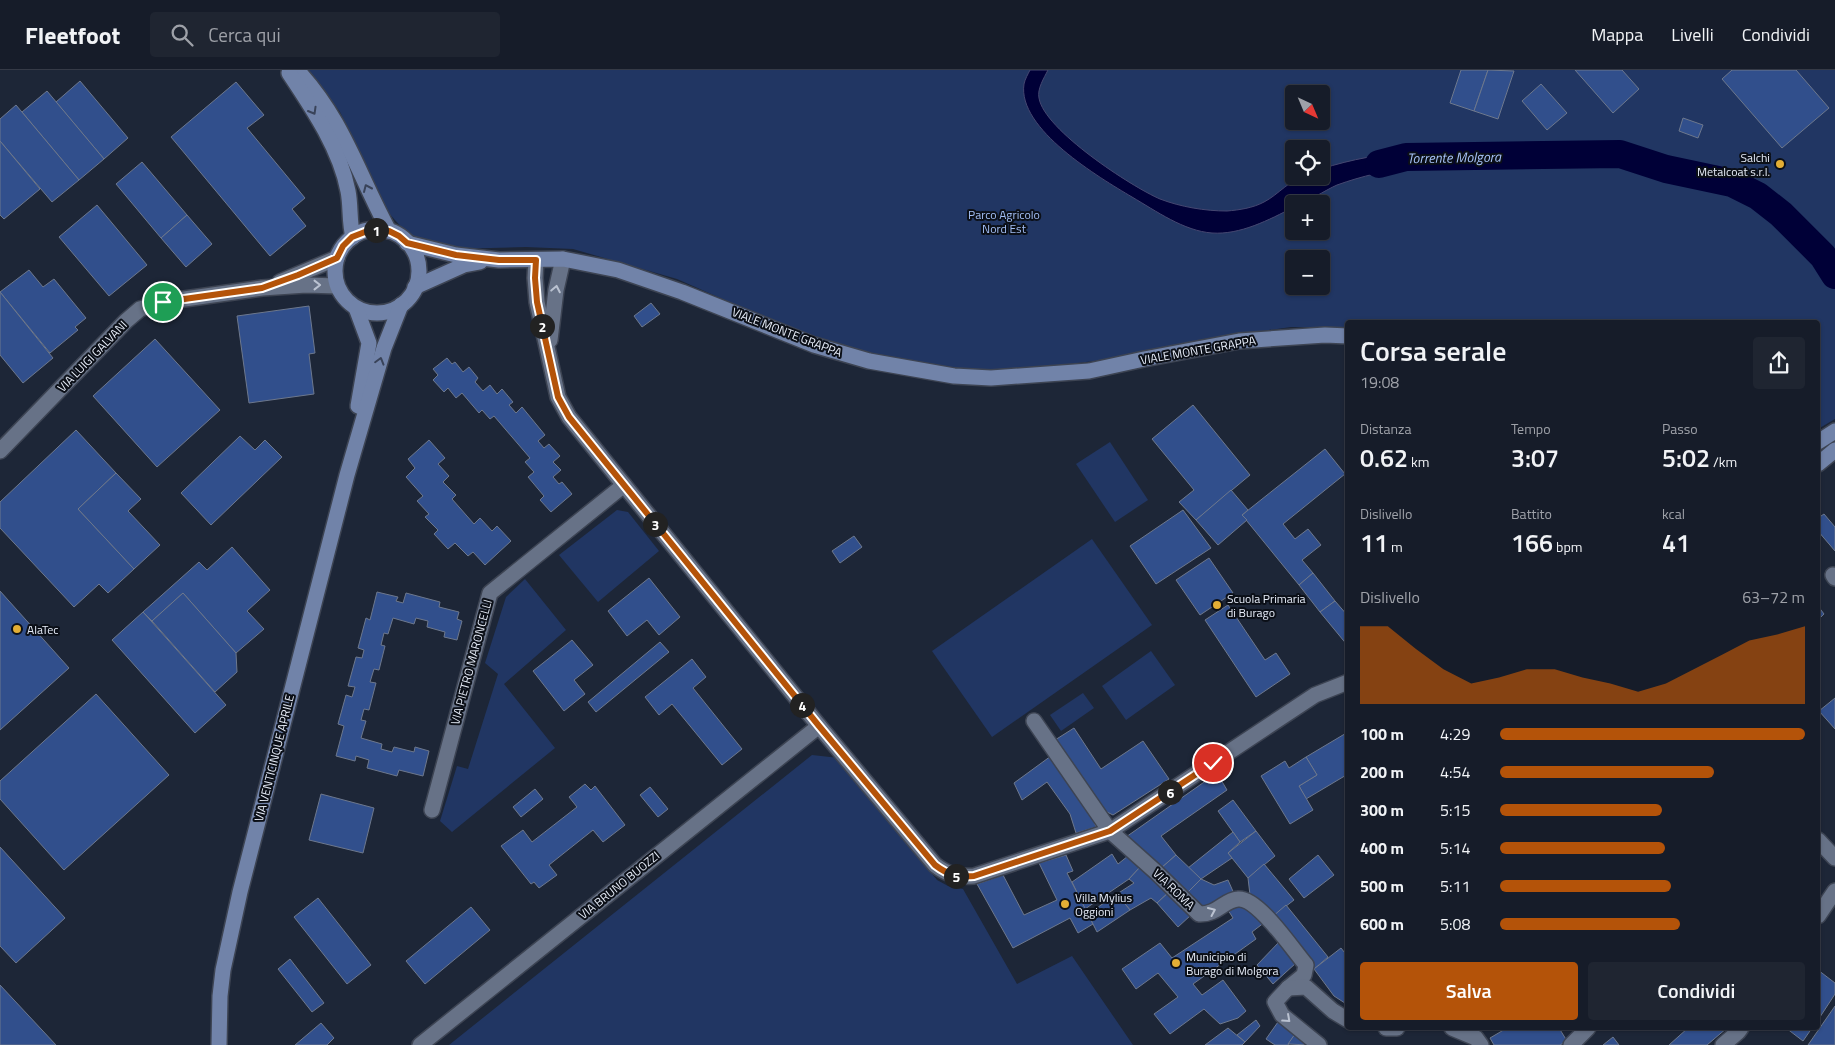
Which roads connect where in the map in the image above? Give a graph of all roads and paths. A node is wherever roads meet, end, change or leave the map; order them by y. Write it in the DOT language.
graph roads {
  1 [pos="287,70"];
  2 [pos="297,70"];
  3 [pos="389,231"];
  4 [pos="352,237"];
  5 [pos="407,243"];
  6 [pos="337,258"];
  7 [pos="499,260"];
  8 [pos="536,260"];
  9 [pos="563,260"];
  10 [pos="338,286"];
  11 [pos="415,286"];
  12 [pos="262,288"];
  13 [pos="401,305"];
  14 [pos="356,308"];
  15 [pos="1345,336"];
  16 [pos="549,354"];
  17 [pos="1835,431"];
  18 [pos="1820,441"];
  19 [pos="1835,450"];
  20 [pos="0,451"];
  21 [pos="1820,462"];
  22 [pos="346,475"];
  23 [pos="624,485"];
  24 [pos="1345,683"];
  25 [pos="1034,721"];
  26 [pos="819,726"];
  27 [pos="432,810"];
  28 [pos="1110,831"];
  29 [pos="1820,842"];
  30 [pos="1835,858"];
  31 [pos="1835,891"];
  32 [pos="1820,913"];
  33 [pos="1288,988"];
  34 [pos="1345,1018"];
  35 [pos="1457,1030"];
  36 [pos="1586,1030"];
  37 [pos="1740,1030"];
  38 [pos="219,1045"];
  39 [pos="420,1045"];
  40 [pos="1319,1045"];
  41 [pos="1481,1045"];
  42 [pos="1571,1045"];
  43 [pos="1723,1045"];
  1 -- 4 [label="street, one-way"];
  3 -- 2 [label="street, one-way"];
  3 -- 4 [label="street"];
  3 -- 5 [label="street"];
  4 -- 6 [label="street"];
  5 -- 7 [label="street, VIALE MONTE GRAPPA"];
  5 -- 11 [label="street"];
  6 -- 10 [label="street"];
  6 -- 12 [label="street, VIA LUIGI GALVANI"];
  7 -- 8 [label="street, VIALE MONTE GRAPPA"];
  7 -- 11 [label="street, VIALE MONTE GRAPPA"];
  8 -- 9 [label="street, VIALE MONTE GRAPPA"];
  8 -- 16 [label="street"];
  9 -- 15 [label="street, VIALE MONTE GRAPPA"];
  16 -- 9 [label="street, one-way"];
  12 -- 10 [label="street, VIA LUIGI GALVANI, one-way"];
  10 -- 14 [label="street"];
  11 -- 13 [label="street"];
  12 -- 20 [label="street, VIA LUIGI GALVANI"];
  13 -- 14 [label="street"];
  22 -- 13 [label="street, VIA VENTICINQUE APRILE, one-way"];
  14 -- 22 [label="street, VIA VENTICINQUE APRILE"];
  16 -- 23 [label="street"];
  17 -- 18 [label="street"];
  19 -- 21 [label="street"];
  22 -- 38 [label="street, VIA VENTICINQUE APRILE"];
  23 -- 26 [label="street"];
  23 -- 27 [label="street, VIA PIETRO MARONCELLI"];
  24 -- 28 [label="street"];
  25 -- 28 [label="street"];
  26 -- 28 [label="street"];
  26 -- 39 [label="street, VIA BRUNO BUOZZI"];
  28 -- 33 [label="street, VIA ROMA, one-way"];
  29 -- 30 [label="street"];
  31 -- 32 [label="street"];
  33 -- 34 [label="street"];
  33 -- 40 [label="street, one-way"];
  35 -- 41 [label="street"];
  36 -- 42 [label="street"];
  37 -- 43 [label="street"];
}
